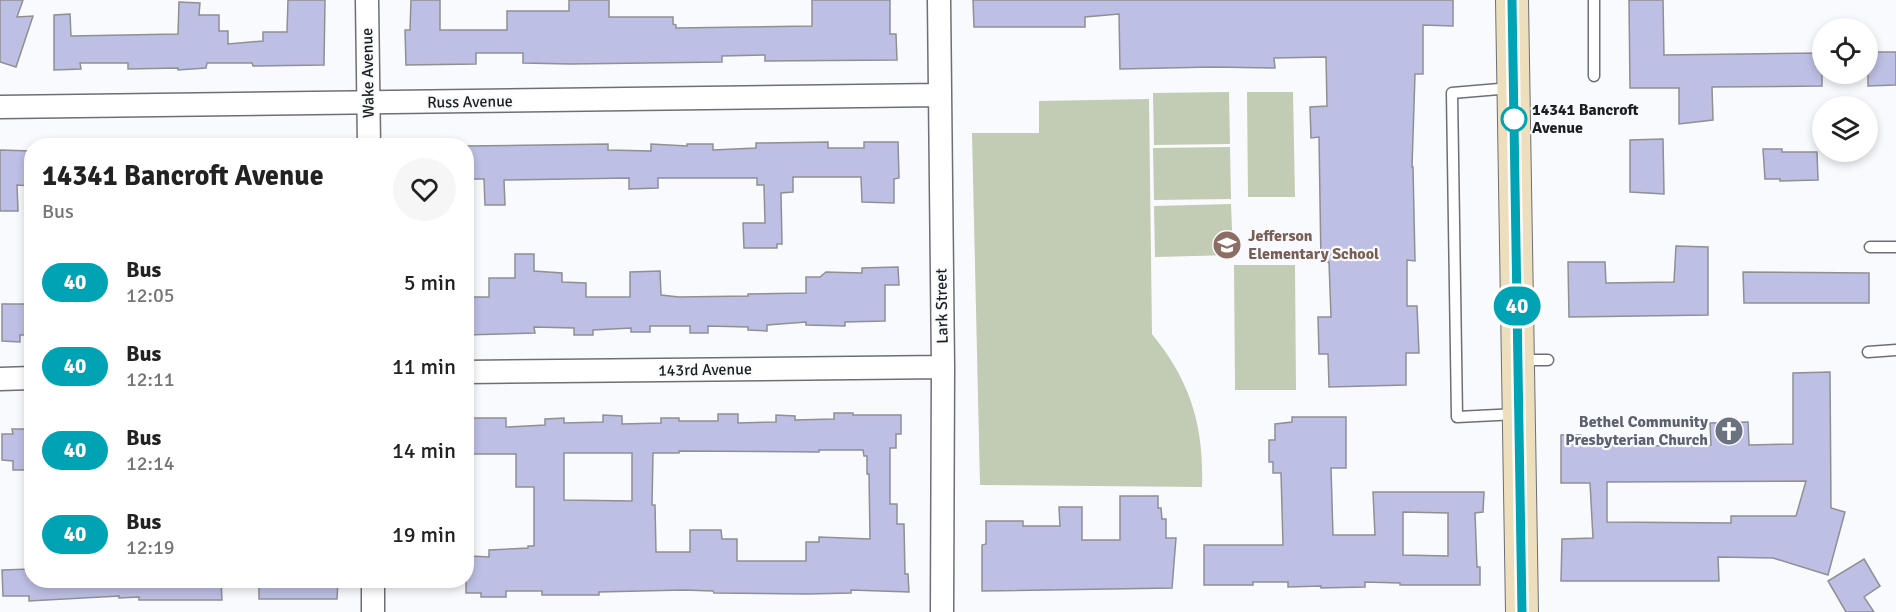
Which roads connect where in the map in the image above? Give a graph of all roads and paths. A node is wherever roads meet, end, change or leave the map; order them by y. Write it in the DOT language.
graph roads {
  1 [pos="367,0"];
  2 [pos="939,0"];
  3 [pos="1512,0"];
  4 [pos="1593,0"];
  5 [pos="1594,76"];
  6 [pos="1514,88"];
  7 [pos="940,95"];
  8 [pos="368,104"];
  9 [pos="0,107"];
  10 [pos="369,138"];
  11 [pos="1870,247"];
  12 [pos="1896,247"];
  13 [pos="1896,350"];
  14 [pos="1868,352"];
  15 [pos="943,367"];
  16 [pos="474,372"];
  17 [pos="24,378"];
  18 [pos="0,379"];
  19 [pos="1519,414"];
  20 [pos="373,588"];
  21 [pos="373,612"];
  22 [pos="942,612"];
  23 [pos="1522,612"];
  1 -- 8 [label="street, Wake Avenue"];
  2 -- 7 [label="street, Lark Street"];
  3 -- 6 [label="main road"];
  4 -- 5 [label="lane"];
  6 -- 19 [label="main road"];
  6 -- 19 [label="lane"];
  7 -- 8 [label="street, Russ Avenue"];
  7 -- 15 [label="street, Lark Street"];
  8 -- 9 [label="street, Russ Avenue"];
  8 -- 10 [label="street, Wake Avenue"];
  11 -- 12 [label="lane"];
  13 -- 14 [label="lane"];
  15 -- 16 [label="street, 143rd Avenue"];
  15 -- 22 [label="street, Lark Street"];
  17 -- 18 [label="street"];
  19 -- 23 [label="main road"];
  20 -- 21 [label="street"];
}
